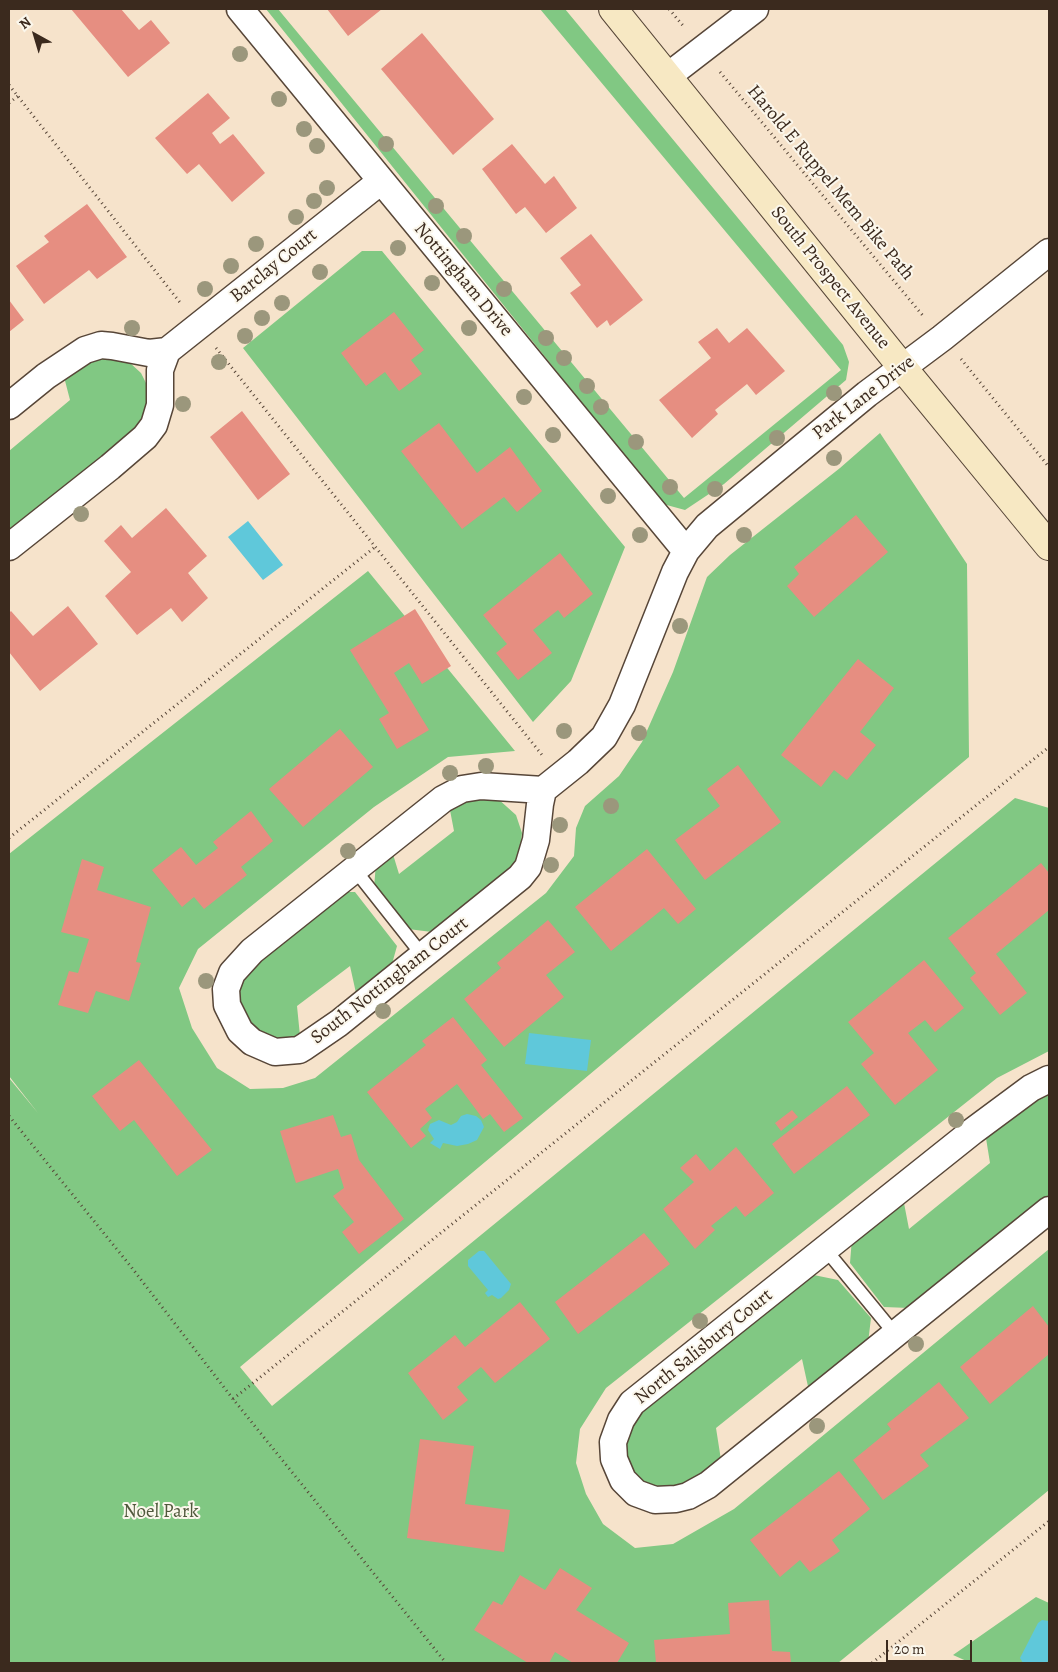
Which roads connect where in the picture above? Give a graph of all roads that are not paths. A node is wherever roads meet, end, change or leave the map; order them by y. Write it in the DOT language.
graph roads {
  1 [pos="240,9"];
  2 [pos="613,9"];
  3 [pos="755,9"];
  4 [pos="668,76"];
  5 [pos="381,180"];
  6 [pos="1049,252"];
  7 [pos="167,351"];
  8 [pos="902,367"];
  9 [pos="9,406"];
  10 [pos="1049,546"];
  11 [pos="9,547"];
  12 [pos="686,551"];
  13 [pos="543,790"];
  14 [pos="355,870"];
  15 [pos="423,956"];
  16 [pos="1049,1079"];
  17 [pos="1049,1210"];
  18 [pos="826,1250"];
  19 [pos="895,1334"];
  1 -- 5 [label="street, Nottingham Drive"];
  2 -- 4 [label="main road, South Prospect Avenue"];
  3 -- 4 [label="street"];
  4 -- 8 [label="main road, South Prospect Avenue"];
  5 -- 7 [label="street, Barclay Court"];
  5 -- 12 [label="street, Nottingham Drive"];
  6 -- 8 [label="street, Park Lane Drive"];
  7 -- 9 [label="street"];
  7 -- 11 [label="street"];
  8 -- 10 [label="main road, South Prospect Avenue"];
  8 -- 12 [label="street, Park Lane Drive"];
  12 -- 13 [label="street"];
  13 -- 14 [label="street, South Nottingham Court"];
  13 -- 15 [label="street, South Nottingham Court"];
  14 -- 15 [label="lane"];
  14 -- 15 [label="street, South Nottingham Court"];
  16 -- 18 [label="street, North Salisbury Court"];
  17 -- 19 [label="street, North Salisbury Court"];
  18 -- 19 [label="lane"];
  18 -- 19 [label="street, North Salisbury Court"];
}
